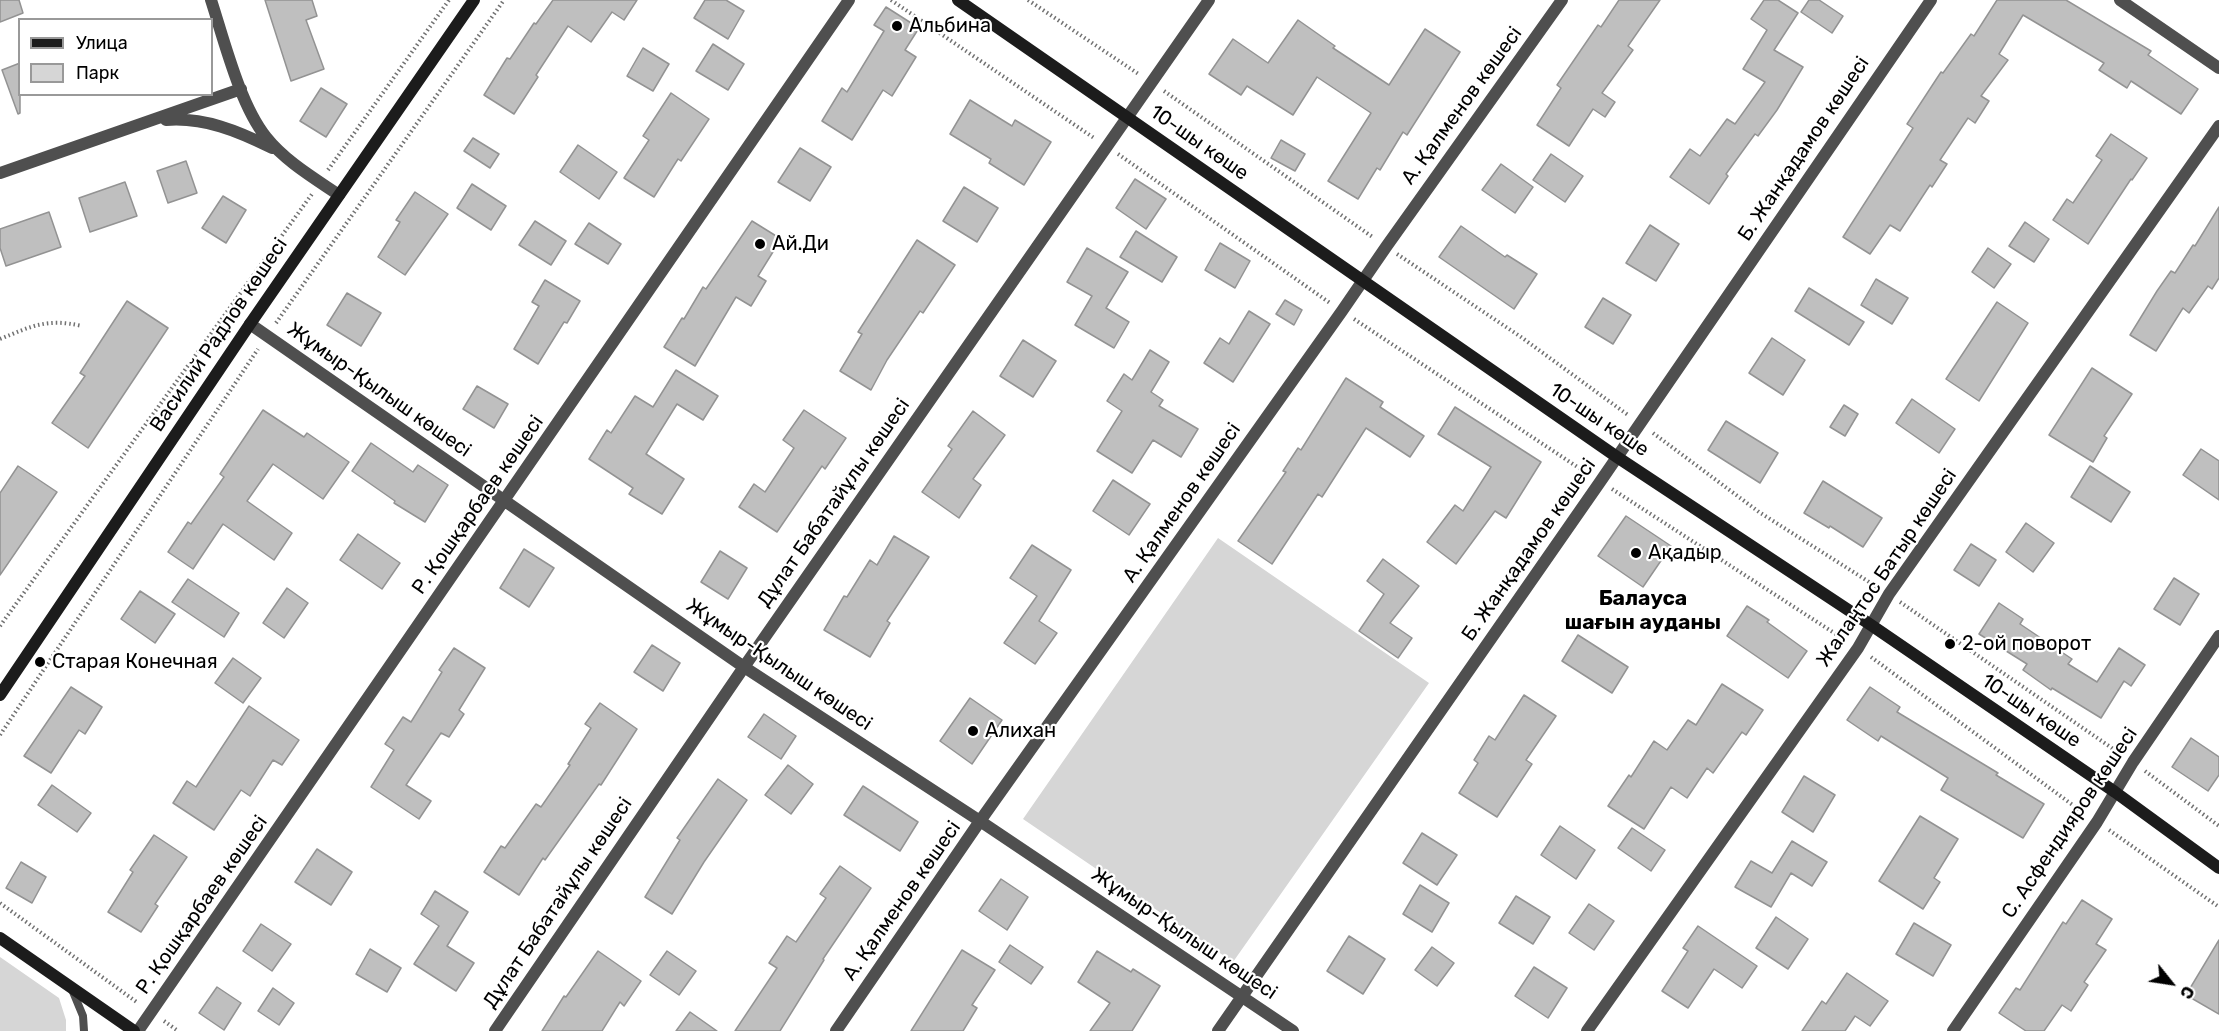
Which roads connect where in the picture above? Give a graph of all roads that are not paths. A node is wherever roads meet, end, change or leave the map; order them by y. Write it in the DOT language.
graph roads {
  1 [pos="211,0"];
  2 [pos="474,0"];
  3 [pos="849,0"];
  4 [pos="958,0"];
  5 [pos="1209,0"];
  6 [pos="1562,0"];
  7 [pos="1931,0"];
  8 [pos="2120,0"];
  9 [pos="2219,68"];
  10 [pos="241,88"];
  11 [pos="1127,117"];
  12 [pos="150,121"];
  13 [pos="2219,126"];
  14 [pos="281,153"];
  15 [pos="0,173"];
  16 [pos="339,195"];
  17 [pos="1363,280"];
  18 [pos="250,324"];
  19 [pos="1617,457"];
  20 [pos="505,501"];
  21 [pos="1871,625"];
  22 [pos="2219,636"];
  23 [pos="744,667"];
  24 [pos="0,695"];
  25 [pos="2115,792"];
  26 [pos="980,822"];
  27 [pos="2219,868"];
  28 [pos="0,938"];
  29 [pos="70,987"];
  30 [pos="1243,996"];
  31 [pos="84,1031"];
  32 [pos="136,1031"];
  33 [pos="495,1031"];
  34 [pos="836,1031"];
  35 [pos="1218,1031"];
  36 [pos="1293,1031"];
  37 [pos="1587,1031"];
  38 [pos="1953,1031"];
  1 -- 10 [label="street"];
  2 -- 16 [label="street, Василий Радлов көшесі"];
  3 -- 20 [label="street, Р. Қошқарбаев көшесі"];
  4 -- 11 [label="street, 10-шы көше"];
  5 -- 11 [label="street, Дұлат Бабатайұлы көшесі"];
  6 -- 17 [label="street, А. Қалменов көшесі"];
  7 -- 19 [label="street, Б. Жанқадамов көшесі"];
  8 -- 9 [label="street"];
  10 -- 12 [label="street"];
  10 -- 14 [label="street"];
  11 -- 17 [label="street, 10-шы көше"];
  11 -- 23 [label="street, Дұлат Бабатайұлы көшесі"];
  12 -- 14 [label="street"];
  12 -- 15 [label="street"];
  13 -- 21 [label="street, Жалаңтос Батыр көшесі"];
  14 -- 16 [label="street"];
  16 -- 18 [label="street, Василий Радлов көшесі"];
  17 -- 19 [label="street, 10-шы көше"];
  17 -- 26 [label="street, А. Қалменов көшесі"];
  18 -- 20 [label="street, Жұмыр-Қылыш көшесі"];
  18 -- 24 [label="street, Василий Радлов көшесі"];
  19 -- 21 [label="street, 10-шы көше"];
  19 -- 30 [label="street, Б. Жанқадамов көшесі"];
  20 -- 23 [label="street, Жұмыр-Қылыш көшесі"];
  20 -- 32 [label="street, Р. Қошқарбаев көшесі"];
  21 -- 25 [label="street, 10-шы көше"];
  21 -- 37 [label="street, Жалаңтос Батыр көшесі"];
  22 -- 25 [label="street, С. Асфендияров көшесі"];
  23 -- 26 [label="street, Жұмыр-Қылыш көшесі"];
  23 -- 33 [label="street, Дұлат Бабатайұлы көшесі"];
  25 -- 27 [label="street, 10-шы көше"];
  25 -- 38 [label="street, С. Асфендияров көшесі"];
  26 -- 30 [label="street, Жұмыр-Қылыш көшесі"];
  26 -- 34 [label="street, А. Қалменов көшесі"];
  28 -- 29 [label="street"];
  29 -- 31 [label="lane"];
  29 -- 32 [label="street"];
  30 -- 35 [label="street, Б. Жанқадамов көшесі"];
  30 -- 36 [label="street, Жұмыр-Қылыш көшесі"];
}
